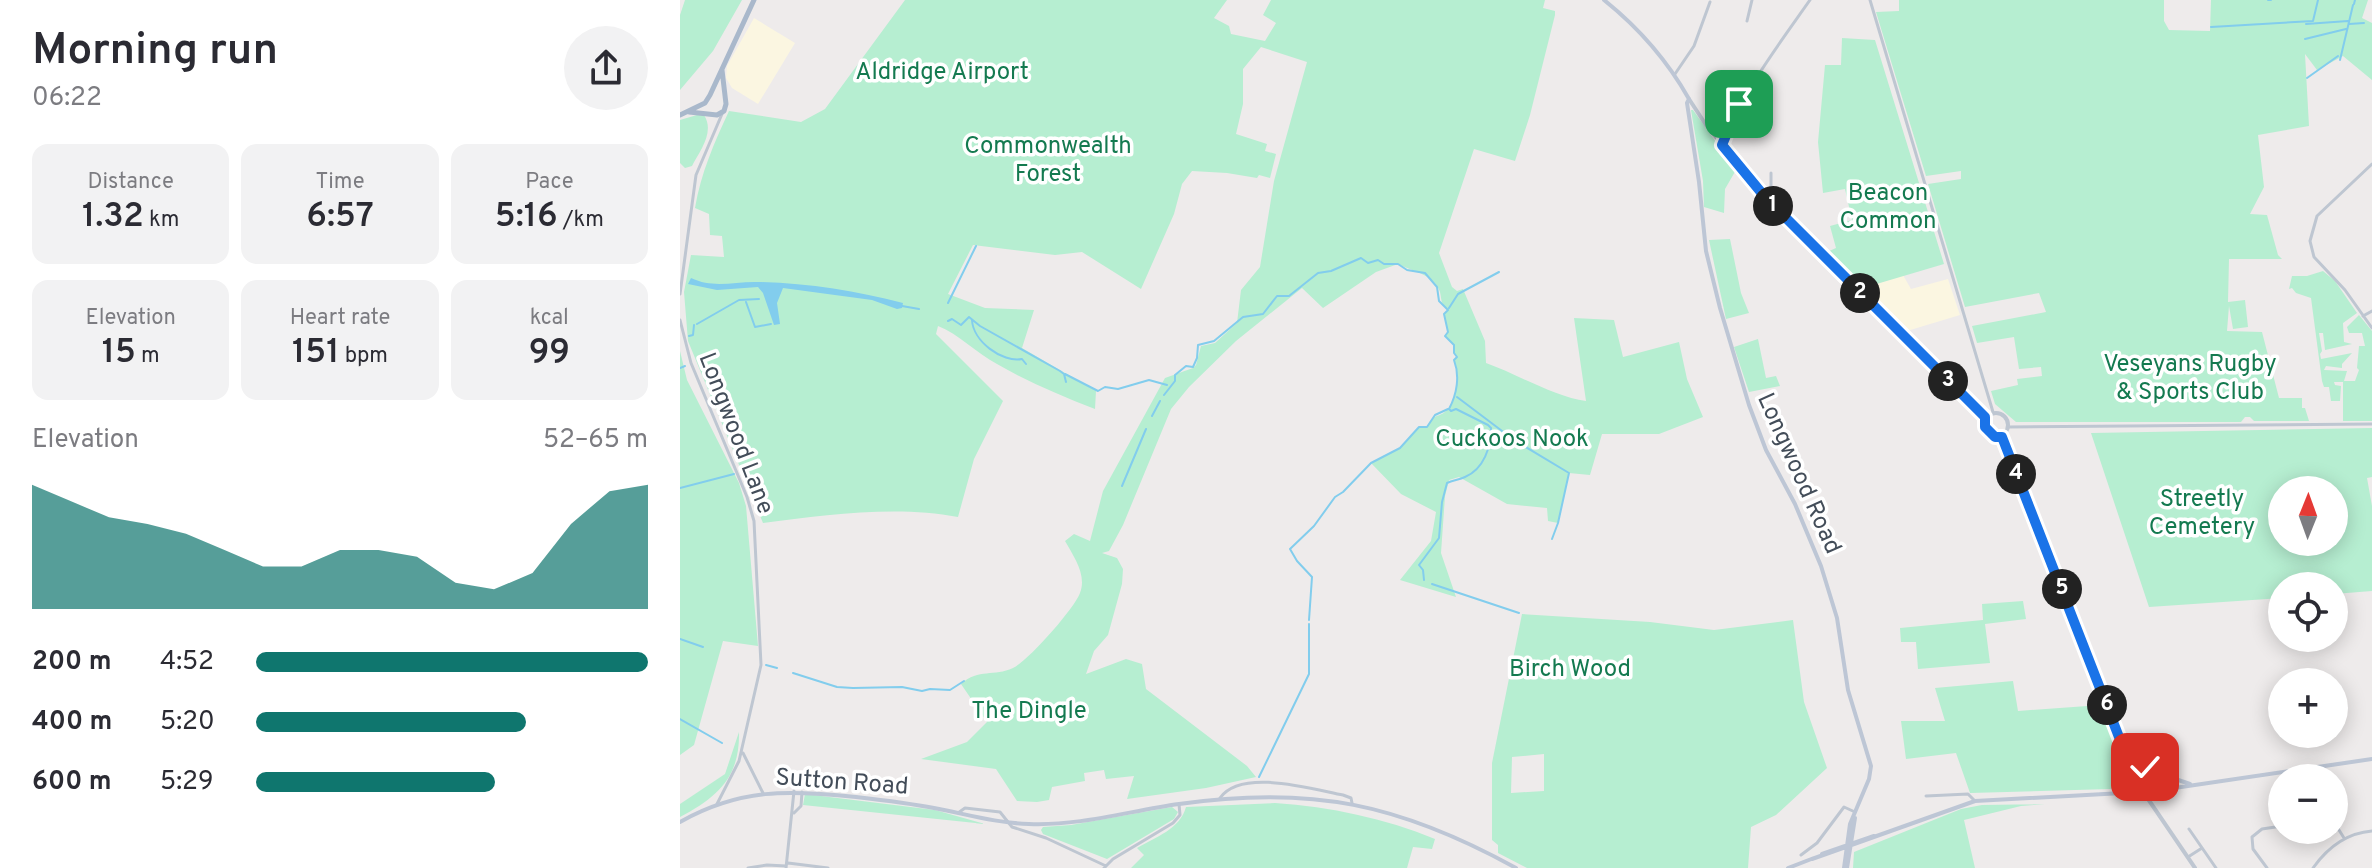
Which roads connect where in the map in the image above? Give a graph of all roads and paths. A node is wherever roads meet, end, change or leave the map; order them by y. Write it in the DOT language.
graph roads {
  1 [pos="754,0"];
  2 [pos="1604,0"];
  3 [pos="1752,0"];
  4 [pos="1810,0"];
  5 [pos="1870,0"];
  6 [pos="1710,2"];
  7 [pos="1744,11"];
  8 [pos="1750,13"];
  9 [pos="1747,21"];
  10 [pos="722,69"];
  11 [pos="1675,74"];
  12 [pos="710,95"];
  13 [pos="724,97"];
  14 [pos="1689,99"];
  15 [pos="705,103"];
  16 [pos="724,111"];
  17 [pos="683,114"];
  18 [pos="712,114"];
  19 [pos="716,127"];
  20 [pos="1722,145"];
  21 [pos="2372,164"];
  22 [pos="1771,173"];
  23 [pos="1765,197"];
  24 [pos="680,294"];
  25 [pos="2372,311"];
  26 [pos="2363,316"];
  27 [pos="680,320"];
  28 [pos="2372,328"];
  29 [pos="1993,412"];
  30 [pos="1985,417"];
  31 [pos="2372,424"];
  32 [pos="2008,427"];
  33 [pos="2002,437"];
  34 [pos="742,749"];
  35 [pos="2126,755"];
  36 [pos="2372,759"];
  37 [pos="749,767"];
  38 [pos="736,769"];
  39 [pos="2152,771"];
  40 [pos="2159,774"];
  41 [pos="2137,782"];
  42 [pos="2195,786"];
  43 [pos="794,791"];
  44 [pos="802,792"];
  45 [pos="2159,792"];
  46 [pos="763,793"];
  47 [pos="2123,793"];
  48 [pos="2142,793"];
  49 [pos="1926,796"];
  50 [pos="1220,798"];
  51 [pos="1975,801"];
  52 [pos="1179,803"];
  53 [pos="1352,803"];
  54 [pos="717,804"];
  55 [pos="2155,809"];
  56 [pos="1855,812"];
  57 [pos="958,813"];
  58 [pos="792,814"];
  59 [pos="680,822"];
  60 [pos="1008,822"];
  61 [pos="1039,825"];
  62 [pos="2268,828"];
  63 [pos="2189,829"];
  64 [pos="2372,831"];
  65 [pos="1036,834"];
  66 [pos="2348,837"];
  67 [pos="2337,844"];
  68 [pos="1848,845"];
  69 [pos="2202,848"];
  70 [pos="1801,855"];
  71 [pos="2188,857"];
  72 [pos="786,865"];
  73 [pos="1105,867"];
  74 [pos="748,868"];
  75 [pos="827,868"];
  76 [pos="1516,868"];
  77 [pos="1788,868"];
  78 [pos="1846,868"];
  79 [pos="2195,868"];
  80 [pos="2216,868"];
  81 [pos="2267,868"];
  82 [pos="2313,868"];
  1 -- 10 [label="main road"];
  2 -- 11 [label="main road"];
  3 -- 8 [label="street"];
  4 -- 20 [label="street"];
  5 -- 29 [label="street"];
  6 -- 11 [label="street"];
  7 -- 8 [label="street"];
  8 -- 9 [label="street"];
  10 -- 12 [label="main road"];
  10 -- 13 [label="main road"];
  11 -- 14 [label="main road"];
  12 -- 13 [label="main road"];
  12 -- 15 [label="main road"];
  13 -- 16 [label="main road"];
  14 -- 20 [label="street"];
  14 -- 56 [label="main road, Longwood Road"];
  15 -- 17 [label="main road"];
  15 -- 18 [label="main road"];
  16 -- 18 [label="main road"];
  16 -- 19 [label="street"];
  17 -- 18 [label="main road"];
  18 -- 19 [label="street"];
  19 -- 24 [label="street"];
  20 -- 23 [label="street"];
  21 -- 26 [label="street"];
  22 -- 23 [label="street"];
  23 -- 30 [label="street"];
  25 -- 26 [label="street"];
  26 -- 28 [label="street"];
  27 -- 34 [label="street, Longwood Lane"];
  29 -- 30 [label="street"];
  29 -- 32 [label="street"];
  30 -- 33 [label="street"];
  31 -- 32 [label="street"];
  32 -- 33 [label="street"];
  33 -- 35 [label="street"];
  34 -- 37 [label="street"];
  34 -- 38 [label="street, Longwood Lane"];
  35 -- 39 [label="street"];
  35 -- 41 [label="street"];
  36 -- 42 [label="main road"];
  37 -- 38 [label="street"];
  37 -- 46 [label="street"];
  38 -- 54 [label="street, Longwood Lane"];
  39 -- 40 [label="main road"];
  39 -- 41 [label="main road"];
  40 -- 42 [label="main road"];
  40 -- 45 [label="main road"];
  41 -- 47 [label="main road"];
  41 -- 48 [label="main road"];
  42 -- 45 [label="main road"];
  43 -- 44 [label="main road, Sutton Road"];
  43 -- 46 [label="main road, Sutton Road"];
  43 -- 58 [label="street"];
  44 -- 57 [label="main road, Sutton Road"];
  44 -- 58 [label="street"];
  45 -- 48 [label="main road"];
  45 -- 55 [label="street"];
  46 -- 54 [label="main road, Sutton Road"];
  47 -- 48 [label="main road"];
  47 -- 51 [label="main road"];
  48 -- 55 [label="street"];
  49 -- 51 [label="street"];
  50 -- 52 [label="main road, Sutton Road"];
  50 -- 53 [label="main road, Sutton Road"];
  50 -- 53 [label="street, Sutton Road"];
  51 -- 68 [label="main road"];
  52 -- 61 [label="main road, Sutton Road"];
  52 -- 73 [label="street"];
  53 -- 76 [label="main road, Sutton Road"];
  54 -- 59 [label="main road, Sutton Road"];
  55 -- 71 [label="street"];
  56 -- 68 [label="main road, Longwood Road"];
  56 -- 70 [label="street"];
  57 -- 60 [label="main road, Sutton Road"];
  57 -- 60 [label="street, Sutton Road"];
  58 -- 72 [label="street"];
  60 -- 61 [label="main road, Sutton Road"];
  60 -- 65 [label="street"];
  61 -- 65 [label="street"];
  62 -- 81 [label="street"];
  63 -- 69 [label="street"];
  64 -- 66 [label="street"];
  65 -- 73 [label="street"];
  67 -- 82 [label="street"];
  68 -- 77 [label="main road"];
  68 -- 78 [label="main road, Longwood Road"];
  69 -- 71 [label="street"];
  69 -- 80 [label="street"];
  71 -- 79 [label="street"];
  72 -- 74 [label="street"];
  72 -- 75 [label="street"];
}
